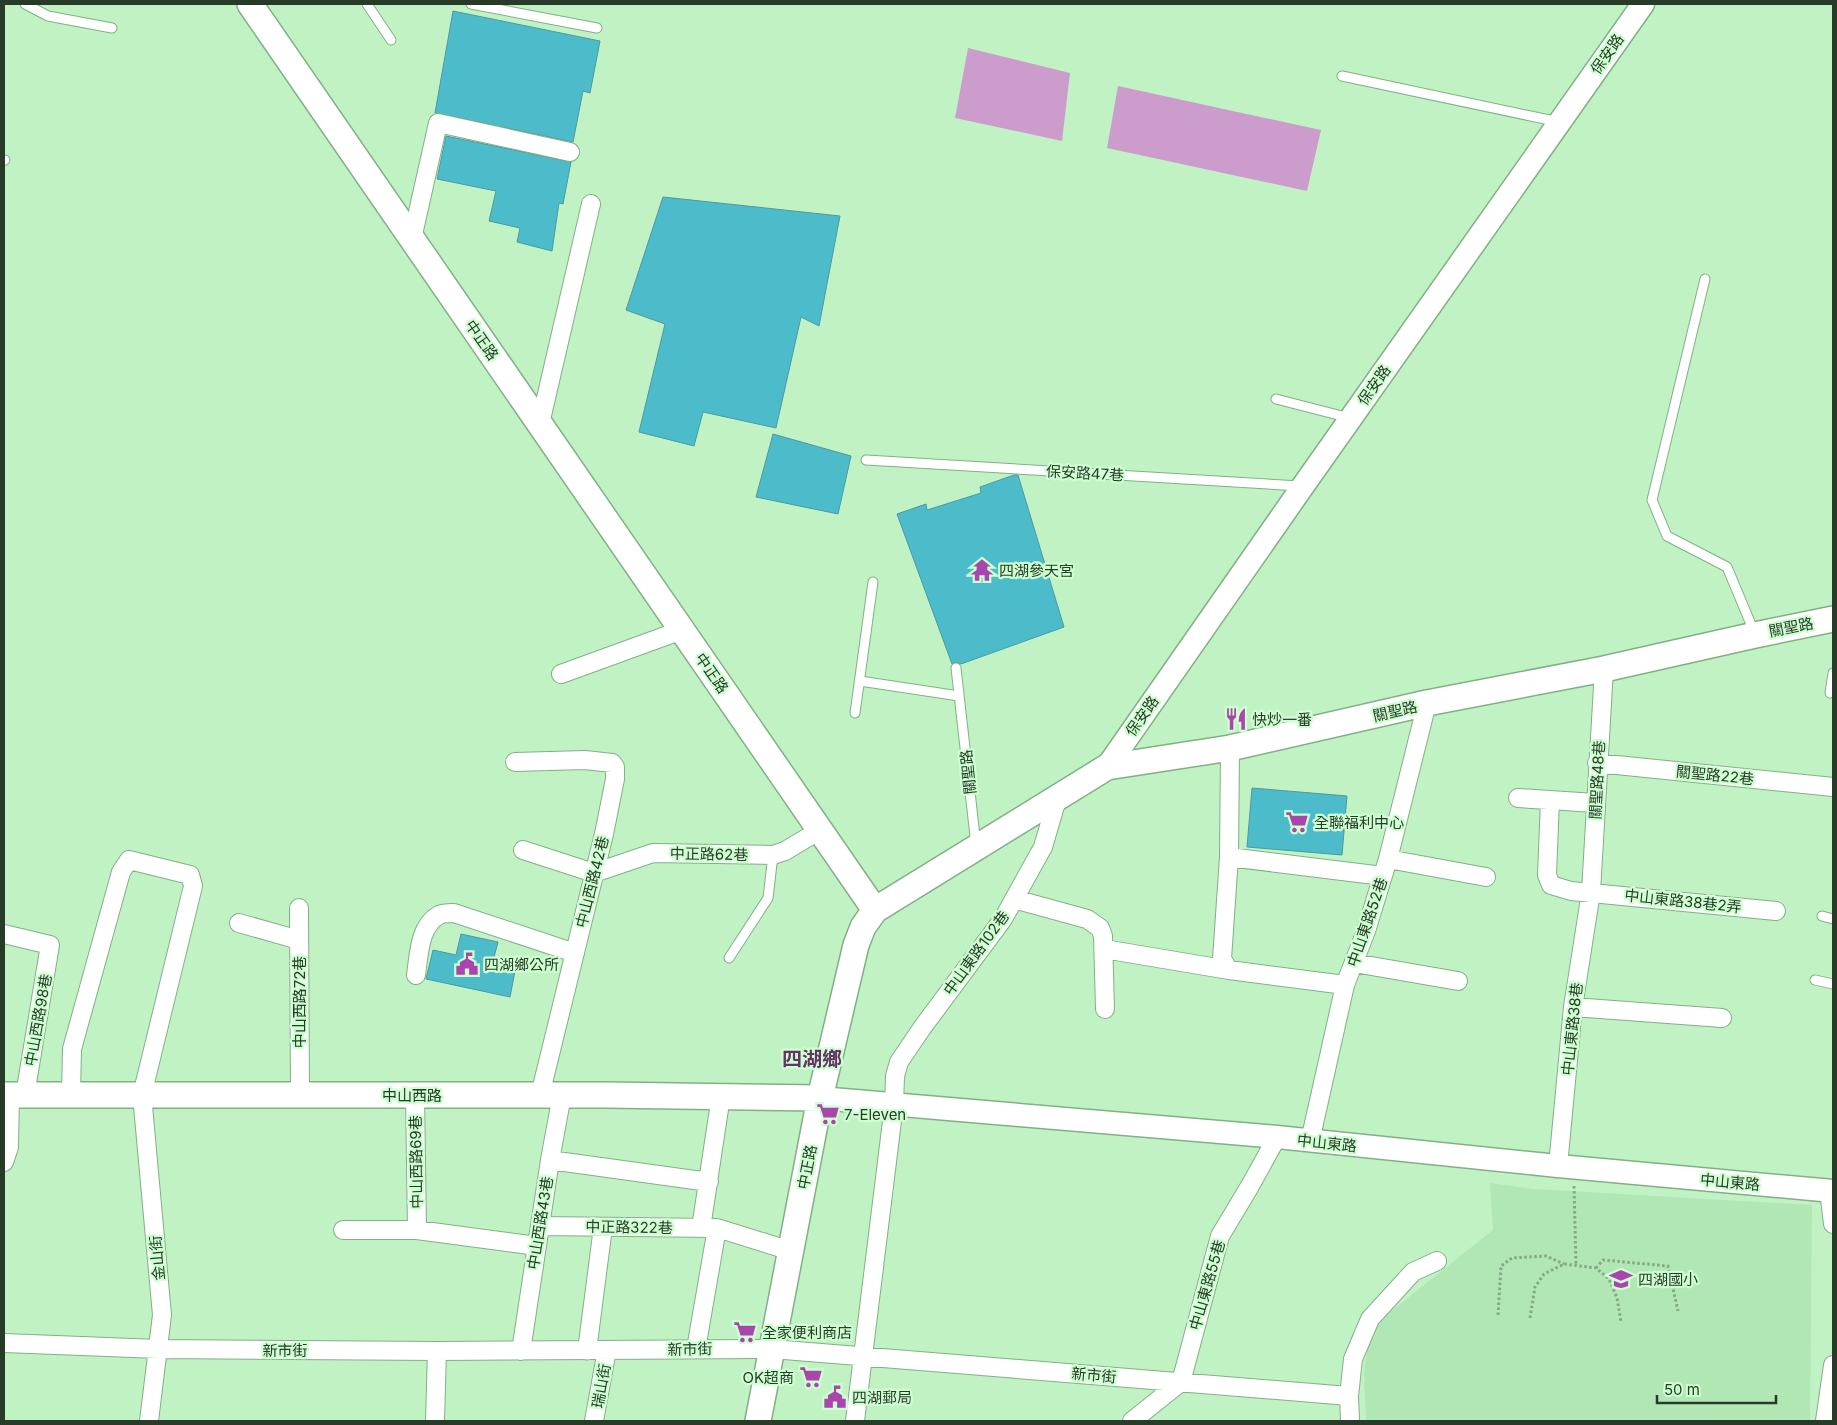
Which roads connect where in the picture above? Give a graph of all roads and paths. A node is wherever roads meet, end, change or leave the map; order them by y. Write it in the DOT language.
graph roads {
  1 [pos="25,4"];
  2 [pos="367,4"];
  3 [pos="471,4"];
  4 [pos="1642,4"];
  5 [pos="251,5"];
  6 [pos="112,28"];
  7 [pos="597,28"];
  8 [pos="391,40"];
  9 [pos="1342,76"];
  10 [pos="1559,122"];
  11 [pos="570,152"];
  12 [pos="591,204"];
  13 [pos="412,239"];
  14 [pos="1705,278"];
  15 [pos="1276,399"];
  16 [pos="1351,418"];
  17 [pos="540,424"];
  18 [pos="866,460"];
  19 [pos="1303,486"];
  20 [pos="873,582"];
  21 [pos="1833,620"];
  22 [pos="682,630"];
  23 [pos="1755,634"];
  24 [pos="956,668"];
  25 [pos="1604,669"];
  26 [pos="1833,673"];
  27 [pos="561,674"];
  28 [pos="860,681"];
  29 [pos="1830,693"];
  30 [pos="959,696"];
  31 [pos="1427,703"];
  32 [pos="855,713"];
  33 [pos="1230,748"];
  34 [pos="515,762"];
  35 [pos="1597,763"];
  36 [pos="1107,766"];
  37 [pos="1833,787"];
  38 [pos="1058,796"];
  39 [pos="1518,798"];
  40 [pos="1550,800"];
  41 [pos="1595,803"];
  42 [pos="820,830"];
  43 [pos="976,848"];
  44 [pos="523,850"];
  45 [pos="773,855"];
  46 [pos="1229,858"];
  47 [pos="1385,868"];
  48 [pos="594,873"];
  49 [pos="1486,877"];
  50 [pos="1591,892"];
  51 [pos="1014,899"];
  52 [pos="299,908"];
  53 [pos="875,910"];
  54 [pos="1776,911"];
  55 [pos="1822,916"];
  56 [pos="1833,919"];
  57 [pos="239,923"];
  58 [pos="4,934"];
  59 [pos="299,940"];
  60 [pos="1104,949"];
  61 [pos="575,953"];
  62 [pos="729,958"];
  63 [pos="1354,963"];
  64 [pos="1228,970"];
  65 [pos="416,975"];
  66 [pos="1815,980"];
  67 [pos="1458,981"];
  68 [pos="1833,984"];
  69 [pos="1344,985"];
  70 [pos="1573,1007"];
  71 [pos="1105,1010"];
  72 [pos="1722,1018"];
  73 [pos="71,1094"];
  74 [pos="13,1095"];
  75 [pos="142,1095"];
  76 [pos="300,1095"];
  77 [pos="415,1095"];
  78 [pos="551,1095"];
  79 [pos="721,1096"];
  80 [pos="820,1098"];
  81 [pos="894,1105"];
  82 [pos="1277,1138"];
  83 [pos="1310,1141"];
  84 [pos="550,1160"];
  85 [pos="4,1162"];
  86 [pos="1558,1166"];
  87 [pos="709,1182"];
  88 [pos="1574,1184"];
  89 [pos="1831,1191"];
  90 [pos="1833,1224"];
  91 [pos="540,1226"];
  92 [pos="603,1227"];
  93 [pos="709,1228"];
  94 [pos="343,1230"];
  95 [pos="417,1230"];
  96 [pos="536,1246"];
  97 [pos="791,1251"];
  98 [pos="1437,1261"];
  99 [pos="1564,1264"];
  100 [pos="1576,1266"];
  101 [pos="1596,1268"];
  102 [pos="1678,1311"];
  103 [pos="1498,1316"];
  104 [pos="1530,1318"];
  105 [pos="1621,1322"];
  106 [pos="4,1343"];
  107 [pos="159,1349"];
  108 [pos="696,1349"];
  109 [pos="772,1349"];
  110 [pos="607,1350"];
  111 [pos="437,1351"];
  112 [pos="520,1351"];
  113 [pos="587,1351"];
  114 [pos="862,1356"];
  115 [pos="1833,1365"];
  116 [pos="1181,1382"];
  117 [pos="1349,1396"];
  118 [pos="149,1421"];
  119 [pos="435,1421"];
  120 [pos="594,1421"];
  121 [pos="758,1421"];
  122 [pos="856,1421"];
  123 [pos="1134,1421"];
  124 [pos="1350,1421"];
  125 [pos="1825,1421"];
  1 -- 6 [label="lane"];
  2 -- 8 [label="lane"];
  3 -- 7 [label="lane"];
  4 -- 10 [label="street, 保安路"];
  5 -- 13 [label="main road, 中正路"];
  9 -- 10 [label="lane"];
  10 -- 16 [label="street, 保安路"];
  11 -- 13 [label="street"];
  12 -- 17 [label="street"];
  13 -- 17 [label="main road, 中正路"];
  14 -- 23 [label="lane"];
  15 -- 16 [label="lane"];
  16 -- 19 [label="street, 保安路"];
  17 -- 22 [label="main road, 中正路"];
  18 -- 19 [label="lane, 保安路47巷"];
  19 -- 36 [label="street, 保安路"];
  20 -- 28 [label="lane"];
  21 -- 23 [label="main road, 關聖路"];
  22 -- 27 [label="street"];
  22 -- 42 [label="main road, 中正路"];
  23 -- 25 [label="main road, 關聖路"];
  24 -- 30 [label="lane, 關聖路"];
  25 -- 31 [label="main road, 關聖路"];
  25 -- 35 [label="street, 關聖路48巷"];
  26 -- 29 [label="lane"];
  28 -- 30 [label="lane"];
  28 -- 32 [label="lane"];
  30 -- 43 [label="lane, 關聖路"];
  31 -- 33 [label="main road, 關聖路"];
  31 -- 47 [label="street, 中山東路52巷"];
  33 -- 36 [label="main road, 關聖路"];
  33 -- 46 [label="street"];
  34 -- 48 [label="street, 中山西路42巷"];
  35 -- 37 [label="street, 關聖路22巷"];
  35 -- 41 [label="street, 關聖路48巷"];
  36 -- 38 [label="main road, 關聖路"];
  38 -- 43 [label="main road, 關聖路"];
  38 -- 51 [label="street, 中山東路102巷"];
  39 -- 40 [label="street"];
  40 -- 41 [label="street"];
  40 -- 50 [label="street, 中山東路38巷2弄"];
  41 -- 50 [label="street, 關聖路48巷"];
  42 -- 45 [label="street, 中正路62巷"];
  42 -- 53 [label="main road, 中正路"];
  43 -- 53 [label="main road, 關聖路"];
  44 -- 48 [label="street"];
  45 -- 48 [label="street, 中正路62巷"];
  45 -- 62 [label="lane"];
  46 -- 47 [label="street"];
  46 -- 64 [label="street"];
  47 -- 49 [label="street"];
  47 -- 63 [label="street, 中山東路52巷"];
  48 -- 61 [label="street, 中山西路42巷"];
  50 -- 54 [label="street, 中山東路38巷2弄"];
  50 -- 70 [label="street, 中山東路38巷"];
  51 -- 60 [label="street"];
  51 -- 81 [label="street, 中山東路102巷"];
  52 -- 59 [label="street, 中山西路72巷"];
  53 -- 80 [label="main road, 中正路"];
  55 -- 56 [label="lane"];
  57 -- 59 [label="street"];
  58 -- 74 [label="street, 中山西路98巷"];
  59 -- 76 [label="street, 中山西路72巷"];
  60 -- 64 [label="street"];
  60 -- 71 [label="street"];
  61 -- 65 [label="street"];
  61 -- 78 [label="street, 中山西路42巷"];
  63 -- 67 [label="street"];
  63 -- 69 [label="street, 中山東路52巷"];
  64 -- 69 [label="street"];
  66 -- 68 [label="lane"];
  69 -- 83 [label="street, 中山東路52巷"];
  70 -- 72 [label="street"];
  70 -- 86 [label="street, 中山東路38巷"];
  73 -- 74 [label="main road, 中山西路"];
  73 -- 75 [label="main road, 中山西路"];
  73 -- 75 [label="street, 金山街"];
  74 -- 85 [label="street, 中山西路98巷"];
  75 -- 76 [label="main road, 中山西路"];
  75 -- 107 [label="street, 金山街"];
  76 -- 77 [label="main road, 中山西路"];
  77 -- 78 [label="main road, 中山西路"];
  77 -- 95 [label="street, 中山西路69巷"];
  78 -- 79 [label="main road, 中山西路"];
  78 -- 84 [label="street, 中山西路43巷"];
  79 -- 80 [label="main road, 中山西路"];
  79 -- 87 [label="street"];
  80 -- 81 [label="street, 中山東路"];
  80 -- 97 [label="main road, 中正路"];
  81 -- 82 [label="street, 中山東路"];
  81 -- 114 [label="street, 中山東路102巷"];
  82 -- 83 [label="street, 中山東路"];
  82 -- 116 [label="street, 中山東路55巷"];
  83 -- 86 [label="street, 中山東路"];
  84 -- 87 [label="street"];
  84 -- 91 [label="street, 中山西路43巷"];
  86 -- 89 [label="street, 中山東路"];
  87 -- 93 [label="street"];
  88 -- 100 [label="path"];
  89 -- 90 [label="street"];
  91 -- 92 [label="street, 中正路322巷"];
  91 -- 96 [label="street, 中山西路43巷"];
  92 -- 93 [label="street, 中正路322巷"];
  92 -- 113 [label="street"];
  93 -- 97 [label="street, 中正路322巷"];
  93 -- 108 [label="street"];
  94 -- 95 [label="street, 中山西路69巷"];
  95 -- 96 [label="street, 中山西路69巷"];
  96 -- 112 [label="street, 中山西路43巷"];
  97 -- 109 [label="main road, 中正路"];
  98 -- 117 [label="street"];
  99 -- 100 [label="path"];
  99 -- 103 [label="path"];
  99 -- 104 [label="path"];
  100 -- 101 [label="path"];
  101 -- 102 [label="path"];
  101 -- 105 [label="path"];
  106 -- 107 [label="street, 新市街"];
  107 -- 111 [label="street, 新市街"];
  107 -- 118 [label="street, 金山街"];
  108 -- 109 [label="street, 新市街"];
  108 -- 110 [label="street, 新市街"];
  109 -- 114 [label="street, 新市街"];
  109 -- 121 [label="main road, 中正路"];
  110 -- 113 [label="street, 新市街"];
  110 -- 120 [label="street, 瑞山街"];
  111 -- 112 [label="street, 新市街"];
  111 -- 119 [label="street"];
  112 -- 113 [label="street, 新市街"];
  114 -- 116 [label="street, 新市街"];
  114 -- 122 [label="street, 中山東路102巷"];
  115 -- 125 [label="street"];
  116 -- 117 [label="street, 新市街"];
  116 -- 123 [label="street"];
  117 -- 124 [label="street"];
}
